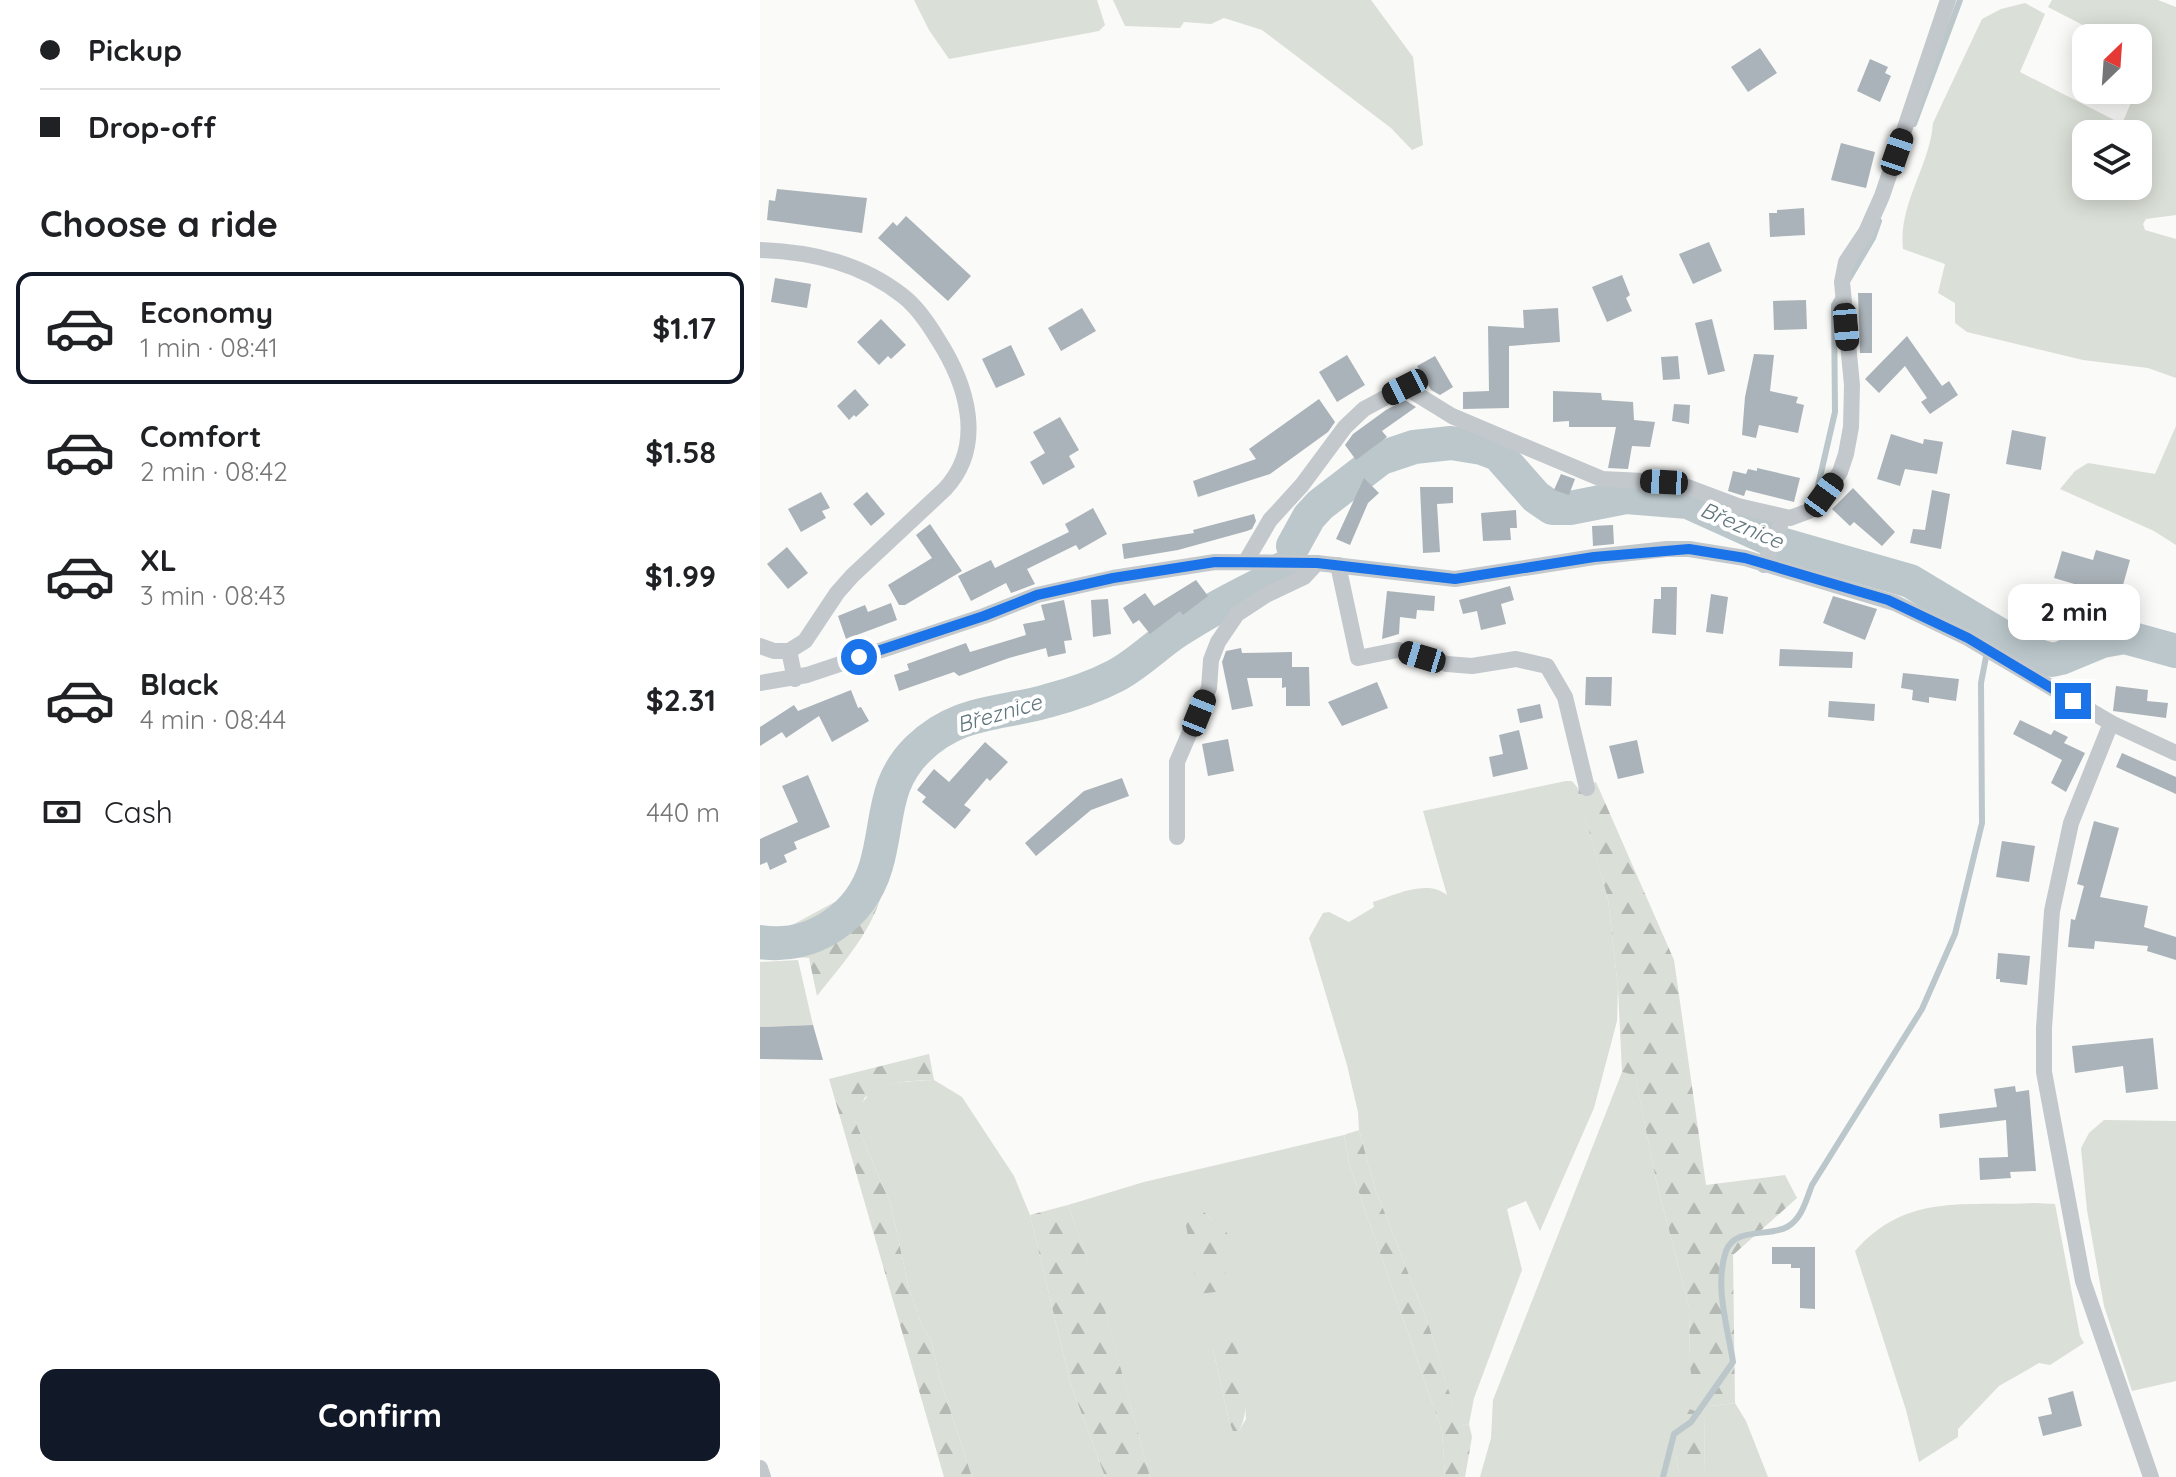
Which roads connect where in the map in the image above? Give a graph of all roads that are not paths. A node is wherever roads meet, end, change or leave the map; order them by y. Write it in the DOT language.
graph roads {
  1 [pos="1948,0"];
  2 [pos="760,250"];
  3 [pos="1780,524"];
  4 [pos="1766,558"];
  5 [pos="1246,561"];
  6 [pos="1317,563"];
  7 [pos="1338,565"];
  8 [pos="760,646"];
  9 [pos="789,651"];
  10 [pos="795,679"];
  11 [pos="760,683"];
  12 [pos="2111,723"];
  13 [pos="2176,753"];
  14 [pos="1587,788"];
  15 [pos="1177,837"];
  16 [pos="760,1468"];
  17 [pos="763,1477"];
  18 [pos="2151,1477"];
  1 -- 3 [label="street"];
  2 -- 9 [label="street"];
  3 -- 4 [label="street"];
  3 -- 5 [label="street"];
  4 -- 7 [label="street"];
  4 -- 12 [label="street"];
  5 -- 6 [label="street"];
  5 -- 10 [label="street"];
  6 -- 7 [label="street"];
  6 -- 15 [label="street"];
  7 -- 14 [label="street"];
  8 -- 9 [label="street"];
  9 -- 10 [label="street"];
  10 -- 11 [label="street"];
  12 -- 13 [label="street"];
  12 -- 18 [label="street"];
  16 -- 17 [label="street"];
}
